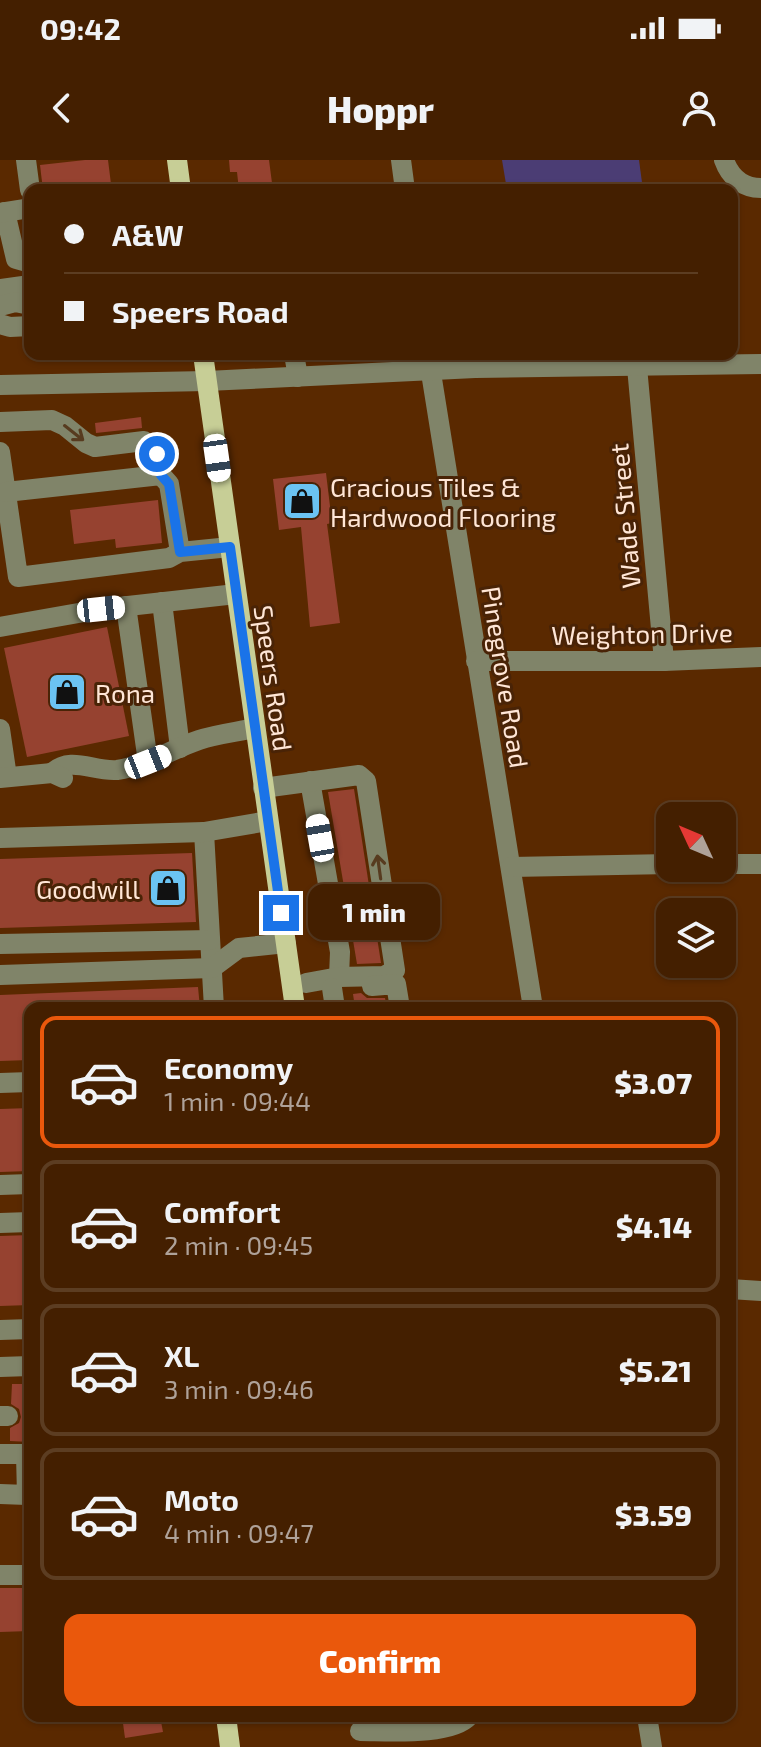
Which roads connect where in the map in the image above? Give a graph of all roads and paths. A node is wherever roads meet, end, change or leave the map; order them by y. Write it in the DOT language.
graph roads {
  1 [pos="26,160"];
  2 [pos="177,160"];
  3 [pos="401,160"];
  4 [pos="724,160"];
  5 [pos="29,184"];
  6 [pos="180,184"];
  7 [pos="404,184"];
  8 [pos="761,188"];
  9 [pos="24,209"];
  10 [pos="2,212"];
  11 [pos="24,261"];
  12 [pos="24,286"];
  13 [pos="0,289"];
  14 [pos="24,304"];
  15 [pos="0,306"];
  16 [pos="204,360"];
  17 [pos="295,360"];
  18 [pos="429,362"];
  19 [pos="761,364"];
  20 [pos="637,367"];
  21 [pos="298,377"];
  22 [pos="207,381"];
  23 [pos="0,385"];
  24 [pos="0,422"];
  25 [pos="0,452"];
  26 [pos="161,475"];
  27 [pos="6,492"];
  28 [pos="230,547"];
  29 [pos="180,552"];
  30 [pos="236,594"];
  31 [pos="162,602"];
  32 [pos="126,606"];
  33 [pos="0,627"];
  34 [pos="761,657"];
  35 [pos="476,661"];
  36 [pos="664,661"];
  37 [pos="255,728"];
  38 [pos="0,729"];
  39 [pos="180,748"];
  40 [pos="148,762"];
  41 [pos="3,778"];
  42 [pos="310,781"];
  43 [pos="263,788"];
  44 [pos="268,821"];
  45 [pos="204,832"];
  46 [pos="0,838"];
  47 [pos="656,864"];
  48 [pos="736,864"];
  49 [pos="761,864"];
  50 [pos="511,867"];
  51 [pos="210,940"];
  52 [pos="286,943"];
  53 [pos="0,944"];
  54 [pos="212,968"];
  55 [pos="0,975"];
  56 [pos="299,984"];
  57 [pos="335,991"];
  58 [pos="214,1002"];
  59 [pos="296,1002"];
  60 [pos="399,1002"];
  61 [pos="532,1002"];
  62 [pos="24,1082"];
  63 [pos="0,1083"];
  64 [pos="24,1184"];
  65 [pos="0,1185"];
  66 [pos="24,1222"];
  67 [pos="0,1223"];
  68 [pos="736,1289"];
  69 [pos="761,1291"];
  70 [pos="24,1329"];
  71 [pos="0,1330"];
  72 [pos="24,1366"];
  73 [pos="0,1367"];
  74 [pos="0,1454"];
  75 [pos="24,1454"];
  76 [pos="0,1494"];
  77 [pos="24,1495"];
  78 [pos="0,1575"];
  79 [pos="24,1575"];
  80 [pos="227,1722"];
  81 [pos="463,1722"];
  82 [pos="648,1722"];
  83 [pos="360,1731"];
  84 [pos="230,1747"];
  85 [pos="652,1747"];
  1 -- 5 [label="street"];
  2 -- 6 [label="main road"];
  3 -- 7 [label="street"];
  4 -- 8 [label="street"];
  9 -- 10 [label="street"];
  10 -- 11 [label="street"];
  12 -- 13 [label="street"];
  14 -- 15 [label="street"];
  16 -- 22 [label="main road, Speers Road"];
  17 -- 21 [label="street"];
  18 -- 20 [label="street"];
  18 -- 21 [label="street"];
  18 -- 35 [label="street, Pinegrove Road"];
  19 -- 20 [label="street"];
  20 -- 36 [label="street, Wade Street"];
  21 -- 22 [label="street"];
  22 -- 23 [label="street"];
  22 -- 28 [label="main road, Speers Road"];
  24 -- 26 [label="street, one-way"];
  25 -- 27 [label="street"];
  26 -- 27 [label="street"];
  26 -- 29 [label="street"];
  27 -- 29 [label="street"];
  28 -- 29 [label="street"];
  28 -- 30 [label="main road, Speers Road"];
  30 -- 31 [label="street"];
  30 -- 37 [label="main road, Speers Road"];
  31 -- 32 [label="street"];
  31 -- 39 [label="street"];
  32 -- 33 [label="street"];
  32 -- 40 [label="street"];
  34 -- 36 [label="street, Weighton Drive"];
  35 -- 36 [label="street, Weighton Drive"];
  35 -- 50 [label="street, Pinegrove Road"];
  37 -- 39 [label="street"];
  37 -- 43 [label="main road, Speers Road"];
  38 -- 41 [label="street"];
  39 -- 40 [label="street"];
  40 -- 41 [label="street"];
  42 -- 43 [label="street"];
  42 -- 57 [label="street"];
  57 -- 42 [label="street, one-way"];
  43 -- 44 [label="main road, Speers Road"];
  44 -- 45 [label="street"];
  44 -- 52 [label="main road, Speers Road"];
  45 -- 46 [label="street"];
  45 -- 51 [label="street"];
  47 -- 50 [label="street"];
  48 -- 49 [label="street"];
  50 -- 61 [label="street, Pinegrove Road"];
  51 -- 53 [label="street"];
  51 -- 54 [label="street"];
  52 -- 54 [label="street"];
  52 -- 56 [label="main road, Speers Road"];
  54 -- 55 [label="street"];
  54 -- 58 [label="street"];
  56 -- 57 [label="street"];
  56 -- 59 [label="main road, Speers Road"];
  57 -- 60 [label="street"];
  62 -- 63 [label="street"];
  64 -- 65 [label="street"];
  66 -- 67 [label="street"];
  68 -- 69 [label="street"];
  70 -- 71 [label="street"];
  72 -- 73 [label="street"];
  74 -- 75 [label="street"];
  76 -- 77 [label="street"];
  78 -- 79 [label="street"];
  80 -- 84 [label="main road"];
  81 -- 83 [label="street"];
  82 -- 85 [label="street"];
}
